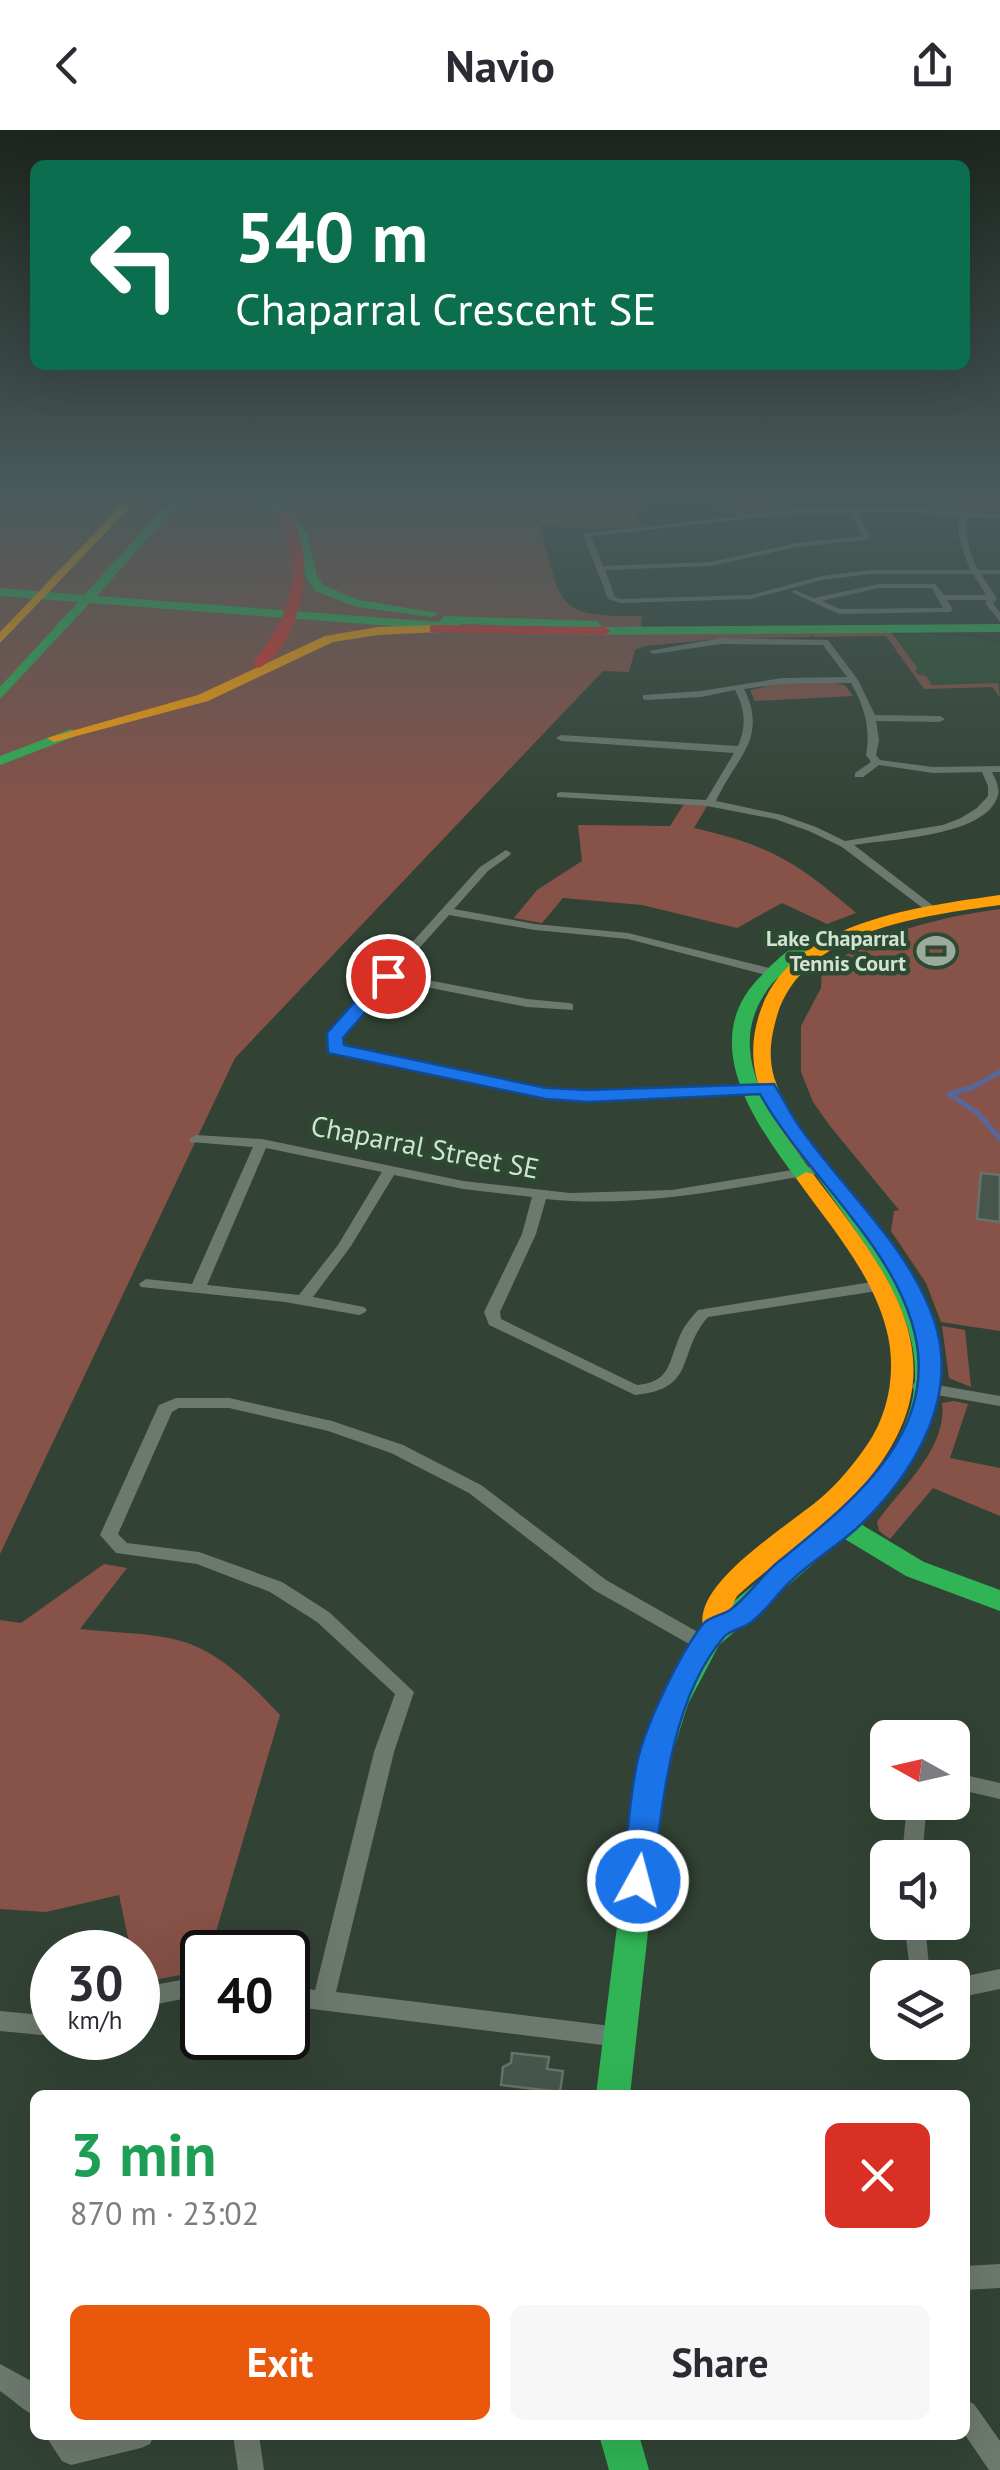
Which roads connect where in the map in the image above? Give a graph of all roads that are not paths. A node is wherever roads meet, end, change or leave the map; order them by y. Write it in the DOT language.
graph roads {
  1 [pos="35,602"];
  2 [pos="84,602"];
  3 [pos="198,602"];
  4 [pos="293,602"];
  5 [pos="362,602"];
  6 [pos="819,602"];
  7 [pos="945,602"];
  8 [pos="971,602"];
  9 [pos="292,609"];
  10 [pos="997,612"];
  11 [pos="602,628"];
  12 [pos="0,639"];
  13 [pos="653,651"];
  14 [pos="851,680"];
  15 [pos="738,687"];
  16 [pos="0,695"];
  17 [pos="646,696"];
  18 [pos="873,718"];
  19 [pos="940,719"];
  20 [pos="54,738"];
  21 [pos="561,738"];
  22 [pos="739,750"];
  23 [pos="0,761"];
  24 [pos="877,762"];
  25 [pos="986,770"];
  26 [pos="1000,770"];
  27 [pos="859,775"];
  28 [pos="561,795"];
  29 [pos="710,802"];
  30 [pos="844,844"];
  31 [pos="506,853"];
  32 [pos="1000,890"];
  33 [pos="1000,900"];
  34 [pos="927,906"];
  35 [pos="446,910"];
  36 [pos="780,975"];
  37 [pos="388,976"];
  38 [pos="569,1007"];
  39 [pos="756,1088"];
  40 [pos="196,1139"];
  41 [pos="262,1144"];
  42 [pos="391,1170"];
  43 [pos="812,1171"];
  44 [pos="540,1195"];
  45 [pos="146,1284"];
  46 [pos="896,1284"];
  47 [pos="198,1288"];
  48 [pos="304,1299"];
  49 [pos="359,1310"];
  50 [pos="902,1384"];
  51 [pos="928,1389"];
  52 [pos="1000,1402"];
  53 [pos="820,1512"];
  54 [pos="842,1526"];
  55 [pos="1000,1601"];
  56 [pos="710,1636"];
  57 [pos="970,1784"];
  58 [pos="1000,1791"];
  59 [pos="1000,1979"];
  60 [pos="970,1985"];
  61 [pos="310,1999"];
  62 [pos="323,2000"];
  63 [pos="0,2022"];
  64 [pos="30,2024"];
  65 [pos="619,2037"];
  66 [pos="614,2090"];
  67 [pos="1000,2276"];
  68 [pos="970,2278"];
  69 [pos="0,2378"];
  70 [pos="30,2397"];
  71 [pos="970,2420"];
  72 [pos="62,2440"];
  73 [pos="120,2440"];
  74 [pos="247,2440"];
  75 [pos="620,2440"];
  76 [pos="1000,2464"];
  77 [pos="251,2470"];
  78 [pos="628,2470"];
  1 -- 12 [label="main road"];
  2 -- 16 [label="main road"];
  3 -- 9 [label="main road"];
  4 -- 9 [label="main road"];
  5 -- 11 [label="main road"];
  6 -- 7 [label="street"];
  8 -- 10 [label="street"];
  9 -- 11 [label="main road"];
  9 -- 20 [label="main road"];
  10 -- 11 [label="main road"];
  10 -- 11 [label="main road"];
  11 -- 20 [label="main road"];
  13 -- 14 [label="street"];
  14 -- 15 [label="street"];
  14 -- 18 [label="street"];
  15 -- 17 [label="street"];
  15 -- 22 [label="street"];
  18 -- 19 [label="street"];
  18 -- 24 [label="street"];
  20 -- 23 [label="main road"];
  21 -- 22 [label="street"];
  22 -- 29 [label="street"];
  24 -- 25 [label="street"];
  24 -- 27 [label="street"];
  25 -- 26 [label="street"];
  25 -- 30 [label="street"];
  28 -- 29 [label="street"];
  29 -- 30 [label="street"];
  30 -- 34 [label="street"];
  31 -- 35 [label="street"];
  32 -- 34 [label="main road"];
  33 -- 34 [label="main road"];
  34 -- 36 [label="main road"];
  35 -- 36 [label="street"];
  35 -- 37 [label="street"];
  36 -- 39 [label="main road"];
  37 -- 38 [label="street"];
  37 -- 39 [label="street"];
  39 -- 43 [label="main road"];
  40 -- 41 [label="street, Chaparral Street SE"];
  41 -- 42 [label="street, Chaparral Street SE"];
  41 -- 47 [label="street"];
  42 -- 44 [label="street, Chaparral Street SE"];
  42 -- 48 [label="street"];
  43 -- 44 [label="street, Chaparral Street SE"];
  43 -- 46 [label="main road"];
  44 -- 46 [label="street"];
  45 -- 47 [label="street"];
  46 -- 50 [label="main road"];
  46 -- 51 [label="main road"];
  47 -- 48 [label="street"];
  48 -- 49 [label="street"];
  50 -- 51 [label="street"];
  50 -- 53 [label="main road"];
  51 -- 52 [label="street"];
  51 -- 54 [label="main road"];
  53 -- 54 [label="main road"];
  53 -- 56 [label="main road"];
  54 -- 55 [label="main road"];
  54 -- 56 [label="main road"];
  56 -- 62 [label="street"];
  56 -- 65 [label="main road"];
  57 -- 58 [label="street"];
  59 -- 60 [label="street"];
  61 -- 62 [label="street"];
  62 -- 65 [label="street"];
  63 -- 64 [label="street"];
  65 -- 66 [label="main road"];
  67 -- 68 [label="street"];
  69 -- 70 [label="street"];
  71 -- 76 [label="street"];
  72 -- 73 [label="street"];
  74 -- 77 [label="street"];
  75 -- 78 [label="main road"];
}
